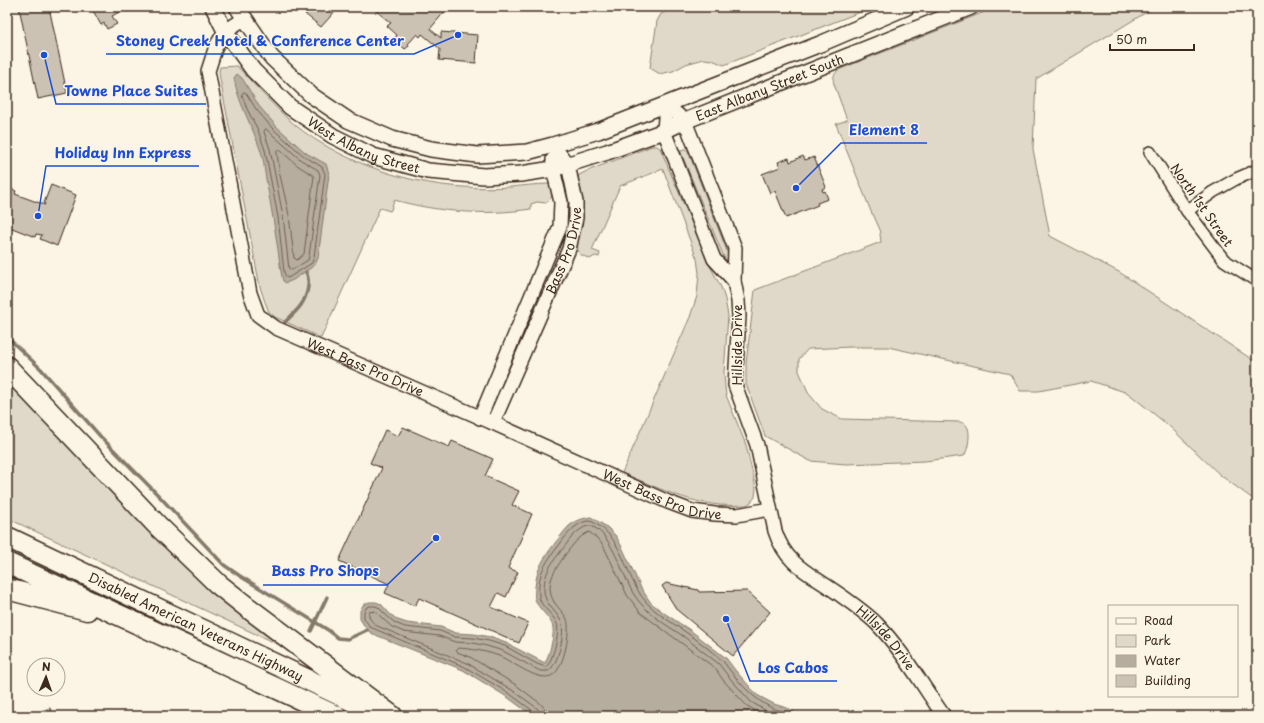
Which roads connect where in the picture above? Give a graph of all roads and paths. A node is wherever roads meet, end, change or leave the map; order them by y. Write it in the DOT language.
graph roads {
  1 [pos="213,7"];
  2 [pos="907,7"];
  3 [pos="971,7"];
  4 [pos="241,13"];
  5 [pos="225,31"];
  6 [pos="666,104"];
  7 [pos="685,121"];
  8 [pos="664,131"];
  9 [pos="553,145"];
  10 [pos="1150,152"];
  11 [pos="568,165"];
  12 [pos="553,169"];
  13 [pos="1257,170"];
  14 [pos="1187,211"];
  15 [pos="734,281"];
  16 [pos="1257,281"];
  17 [pos="7,367"];
  18 [pos="480,418"];
  19 [pos="493,423"];
  20 [pos="770,509"];
  21 [pos="7,537"];
  22 [pos="7,562"];
  23 [pos="7,589"];
  24 [pos="139,624"];
  25 [pos="336,716"];
  26 [pos="385,716"];
  27 [pos="392,716"];
  28 [pos="944,716"];
  1 -- 5 [label="main road, West Albany Street"];
  2 -- 6 [label="main road, East Albany Street South"];
  3 -- 7 [label="main road, East Albany Street South"];
  4 -- 5 [label="street, West Bass Pro Drive"];
  4 -- 9 [label="main road, West Albany Street"];
  5 -- 12 [label="main road, West Albany Street"];
  5 -- 18 [label="street, West Bass Pro Drive"];
  6 -- 7 [label="street"];
  6 -- 8 [label="street"];
  6 -- 9 [label="main road, East Albany Street South"];
  7 -- 8 [label="main road, East Albany Street South"];
  7 -- 15 [label="street, Hillside Drive"];
  8 -- 11 [label="main road, East Albany Street South"];
  8 -- 15 [label="street"];
  9 -- 11 [label="street, Bass Pro Drive"];
  9 -- 12 [label="street, Bass Pro Drive"];
  10 -- 14 [label="street, North 1st Street"];
  11 -- 12 [label="main road, West Albany Street"];
  11 -- 19 [label="street, Bass Pro Drive"];
  12 -- 18 [label="street, Bass Pro Drive"];
  13 -- 14 [label="street"];
  14 -- 16 [label="street, North 1st Street"];
  15 -- 20 [label="street, Hillside Drive"];
  17 -- 27 [label="highway"];
  18 -- 19 [label="street, West Bass Pro Drive"];
  19 -- 20 [label="street, West Bass Pro Drive"];
  20 -- 28 [label="street, Hillside Drive"];
  21 -- 26 [label="highway, Disabled American Veterans Highway"];
  22 -- 24 [label="highway, Disabled American Veterans Highway"];
  23 -- 24 [label="highway"];
  24 -- 25 [label="highway, Disabled American Veterans Highway"];
}
